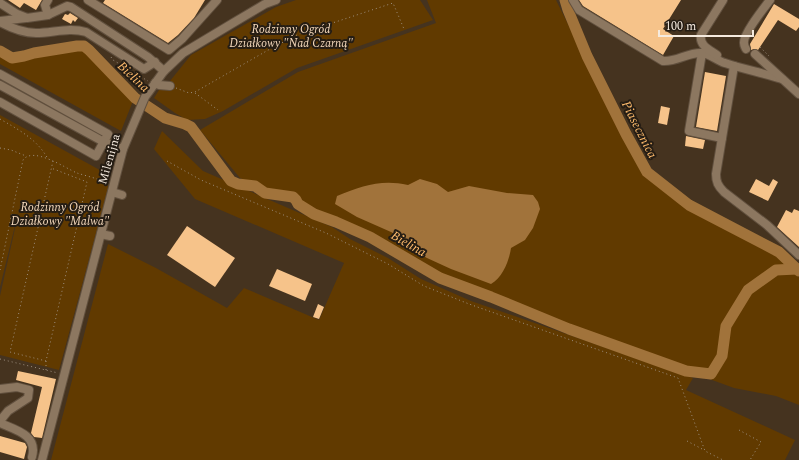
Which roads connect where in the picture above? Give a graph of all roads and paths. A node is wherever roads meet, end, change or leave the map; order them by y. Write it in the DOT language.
graph roads {
  1 [pos="65,0"];
  2 [pos="88,0"];
  3 [pos="214,0"];
  4 [pos="217,0"];
  5 [pos="276,0"];
  6 [pos="393,0"];
  7 [pos="573,0"];
  8 [pos="723,0"];
  9 [pos="770,0"];
  10 [pos="45,2"];
  11 [pos="0,3"];
  12 [pos="393,3"];
  13 [pos="60,9"];
  14 [pos="207,12"];
  15 [pos="48,15"];
  16 [pos="27,18"];
  17 [pos="0,22"];
  18 [pos="98,25"];
  19 [pos="404,29"];
  20 [pos="91,35"];
  21 [pos="746,49"];
  22 [pos="702,53"];
  23 [pos="755,54"];
  24 [pos="155,62"];
  25 [pos="735,63"];
  26 [pos="164,71"];
  27 [pos="773,71"];
  28 [pos="0,74"];
  29 [pos="782,79"];
  30 [pos="155,82"];
  31 [pos="0,85"];
  32 [pos="170,86"];
  33 [pos="195,92"];
  34 [pos="798,92"];
  35 [pos="0,102"];
  36 [pos="218,110"];
  37 [pos="0,119"];
  38 [pos="722,138"];
  39 [pos="104,142"];
  40 [pos="0,148"];
  41 [pos="123,149"];
  42 [pos="26,156"];
  43 [pos="48,159"];
  44 [pos="53,161"];
  45 [pos="167,161"];
  46 [pos="51,168"];
  47 [pos="113,190"];
  48 [pos="122,195"];
  49 [pos="101,234"];
  50 [pos="110,236"];
  51 [pos="799,255"];
  52 [pos="0,270"];
  53 [pos="0,359"];
  54 [pos="46,361"];
  55 [pos="46,370"];
  56 [pos="64,375"];
  57 [pos="0,390"];
  58 [pos="0,422"];
  59 [pos="739,430"];
  60 [pos="687,441"];
  61 [pos="705,451"];
  62 [pos="32,457"];
  63 [pos="42,460"];
  64 [pos="723,460"];
  65 [pos="750,460"];
  1 -- 13 [label="street"];
  2 -- 14 [label="street"];
  3 -- 14 [label="street"];
  4 -- 14 [label="street"];
  5 -- 26 [label="street, Milenijna"];
  6 -- 12 [label="path"];
  7 -- 22 [label="street"];
  8 -- 25 [label="street"];
  9 -- 21 [label="street"];
  10 -- 15 [label="street"];
  11 -- 16 [label="street"];
  12 -- 19 [label="path"];
  12 -- 33 [label="path"];
  13 -- 15 [label="street"];
  13 -- 18 [label="street"];
  15 -- 16 [label="street"];
  16 -- 17 [label="street"];
  17 -- 20 [label="street"];
  18 -- 20 [label="street"];
  18 -- 24 [label="street"];
  20 -- 24 [label="street"];
  22 -- 25 [label="street"];
  22 -- 38 [label="street"];
  23 -- 27 [label="street"];
  24 -- 26 [label="street"];
  25 -- 27 [label="street"];
  25 -- 29 [label="street"];
  25 -- 38 [label="street"];
  26 -- 30 [label="street, Milenijna"];
  27 -- 29 [label="street"];
  28 -- 39 [label="street"];
  29 -- 34 [label="street"];
  30 -- 32 [label="street"];
  30 -- 41 [label="street, Milenijna"];
  31 -- 39 [label="street"];
  32 -- 33 [label="path"];
  33 -- 36 [label="path"];
  35 -- 39 [label="street"];
  37 -- 43 [label="path"];
  38 -- 51 [label="street"];
  39 -- 41 [label="street"];
  40 -- 42 [label="path"];
  41 -- 47 [label="street, Milenijna"];
  42 -- 43 [label="path"];
  42 -- 52 [label="path"];
  43 -- 44 [label="path"];
  44 -- 46 [label="path"];
  44 -- 47 [label="path"];
  45 -- 61 [label="path"];
  46 -- 54 [label="path"];
  46 -- 54 [label="path"];
  47 -- 48 [label="street"];
  47 -- 49 [label="street, Milenijna"];
  49 -- 50 [label="street"];
  49 -- 56 [label="street, Milenijna"];
  53 -- 55 [label="path"];
  54 -- 55 [label="path"];
  55 -- 56 [label="path"];
  56 -- 63 [label="street, Milenijna"];
  57 -- 58 [label="street"];
  58 -- 62 [label="street"];
  59 -- 65 [label="path"];
  60 -- 61 [label="path"];
  61 -- 64 [label="path"];
}
